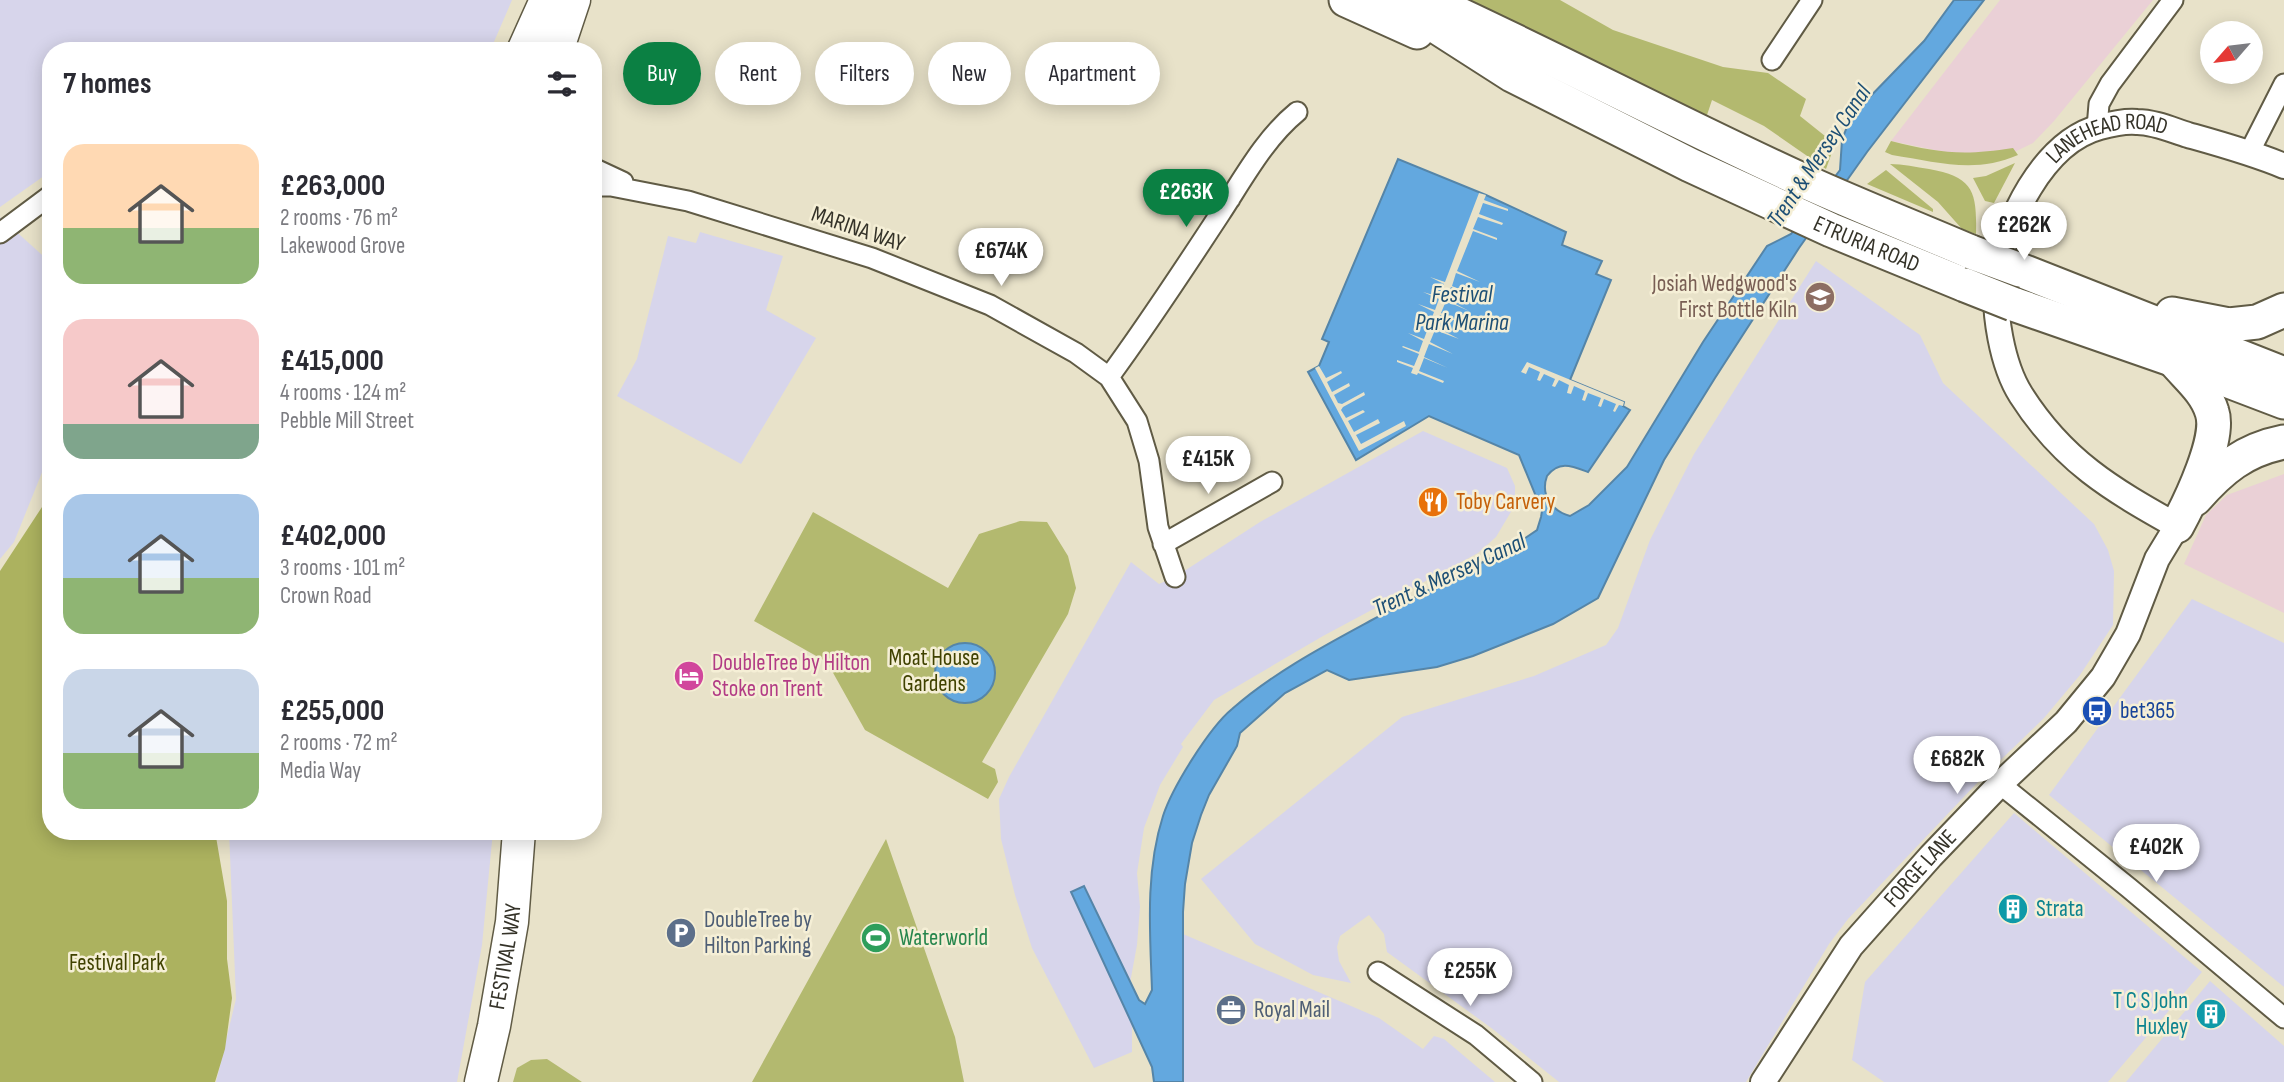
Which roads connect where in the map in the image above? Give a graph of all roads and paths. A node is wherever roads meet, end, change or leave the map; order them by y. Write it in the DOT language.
graph roads {
  1 [pos="546,0"];
  2 [pos="574,0"];
  3 [pos="1346,0"];
  4 [pos="1395,0"];
  5 [pos="1428,0"];
  6 [pos="1457,0"];
  7 [pos="1812,0"];
  8 [pos="2173,0"];
  9 [pos="527,42"];
  10 [pos="560,42"];
  11 [pos="1534,48"];
  12 [pos="1772,60"];
  13 [pos="1512,75"];
  14 [pos="2284,84"];
  15 [pos="1297,111"];
  16 [pos="2097,128"];
  17 [pos="2249,153"];
  18 [pos="2284,166"];
  19 [pos="602,174"];
  20 [pos="602,186"];
  21 [pos="1208,187"];
  22 [pos="650,192"];
  23 [pos="1230,199"];
  24 [pos="42,202"];
  25 [pos="0,233"];
  26 [pos="2101,301"];
  27 [pos="2284,310"];
  28 [pos="2171,359"];
  29 [pos="2284,374"];
  30 [pos="1109,377"];
  31 [pos="2284,402"];
  32 [pos="2284,442"];
  33 [pos="1272,482"];
  34 [pos="2183,516"];
  35 [pos="1163,544"];
  36 [pos="1175,577"];
  37 [pos="2000,785"];
  38 [pos="518,840"];
  39 [pos="1378,972"];
  40 [pos="2284,1018"];
  41 [pos="1769,1080"];
  42 [pos="481,1082"];
  43 [pos="1532,1082"];
  1 -- 9 [label="main road"];
  2 -- 10 [label="main road"];
  3 -- 13 [label="highway"];
  4 -- 13 [label="highway, ETRURIA ROAD"];
  5 -- 11 [label="highway, ETRURIA ROAD"];
  6 -- 11 [label="highway"];
  7 -- 12 [label="street"];
  8 -- 16 [label="street"];
  11 -- 26 [label="highway, ETRURIA ROAD, bridge"];
  13 -- 28 [label="highway, ETRURIA ROAD, bridge"];
  14 -- 17 [label="street"];
  15 -- 23 [label="street"];
  16 -- 17 [label="street, LANEHEAD ROAD"];
  16 -- 34 [label="street, LANEHEAD ROAD"];
  17 -- 18 [label="street, LANEHEAD ROAD"];
  19 -- 22 [label="street, MARINA WAY"];
  20 -- 22 [label="street, MARINA WAY"];
  21 -- 23 [label="street"];
  22 -- 30 [label="street, MARINA WAY"];
  23 -- 30 [label="street"];
  24 -- 25 [label="street"];
  26 -- 27 [label="highway"];
  26 -- 29 [label="highway, ETRURIA ROAD"];
  28 -- 31 [label="highway, ETRURIA ROAD"];
  28 -- 34 [label="highway"];
  30 -- 35 [label="street, MARINA WAY"];
  32 -- 34 [label="highway"];
  33 -- 35 [label="street"];
  34 -- 37 [label="street, FORGE LANE"];
  35 -- 36 [label="street, MARINA WAY"];
  37 -- 40 [label="street"];
  37 -- 41 [label="street, FORGE LANE"];
  38 -- 42 [label="main road, FESTIVAL WAY"];
  39 -- 43 [label="street"];
}
